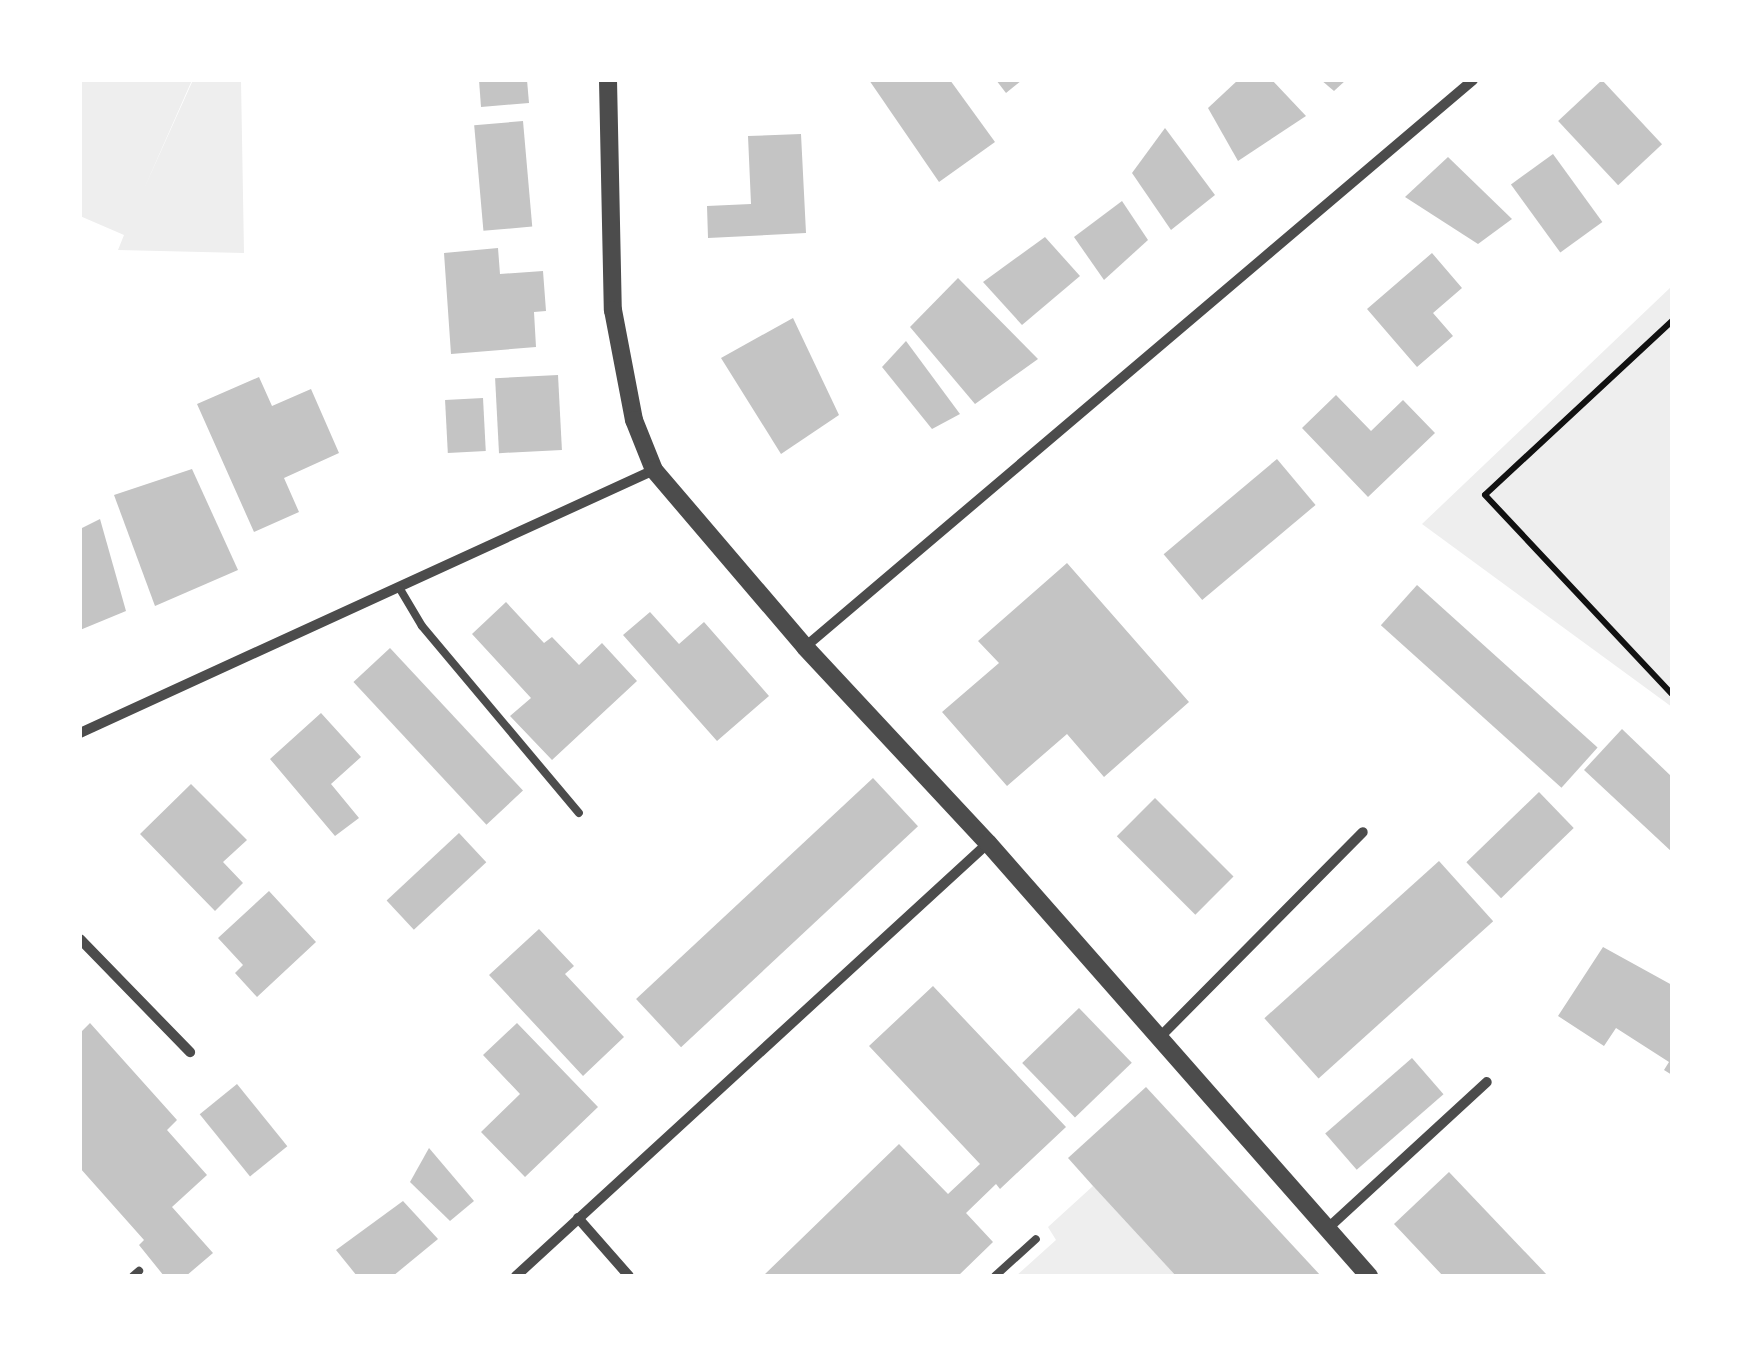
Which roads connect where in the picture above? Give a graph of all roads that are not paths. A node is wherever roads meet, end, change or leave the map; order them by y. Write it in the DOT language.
graph roads {
  1 [pos="608,80"];
  2 [pos="1473,80"];
  3 [pos="654,470"];
  4 [pos="400,589"];
  5 [pos="805,647"];
  6 [pos="80,733"];
  7 [pos="579,813"];
  8 [pos="1363,832"];
  9 [pos="988,843"];
  10 [pos="80,938"];
  11 [pos="1158,1040"];
  12 [pos="190,1052"];
  13 [pos="1487,1082"];
  14 [pos="578,1218"];
  15 [pos="1327,1228"];
  16 [pos="1036,1239"];
  17 [pos="516,1276"];
  18 [pos="629,1276"];
  19 [pos="995,1276"];
  20 [pos="1369,1276"];
  1 -- 3 [label="street"];
  2 -- 5 [label="street"];
  3 -- 4 [label="street"];
  3 -- 5 [label="street"];
  4 -- 6 [label="street"];
  4 -- 7 [label="lane"];
  5 -- 9 [label="street"];
  8 -- 11 [label="street"];
  9 -- 11 [label="street"];
  9 -- 14 [label="street"];
  10 -- 12 [label="street"];
  11 -- 15 [label="street"];
  13 -- 15 [label="street"];
  14 -- 17 [label="street"];
  14 -- 18 [label="street"];
  15 -- 20 [label="street"];
  16 -- 19 [label="lane"];
}
